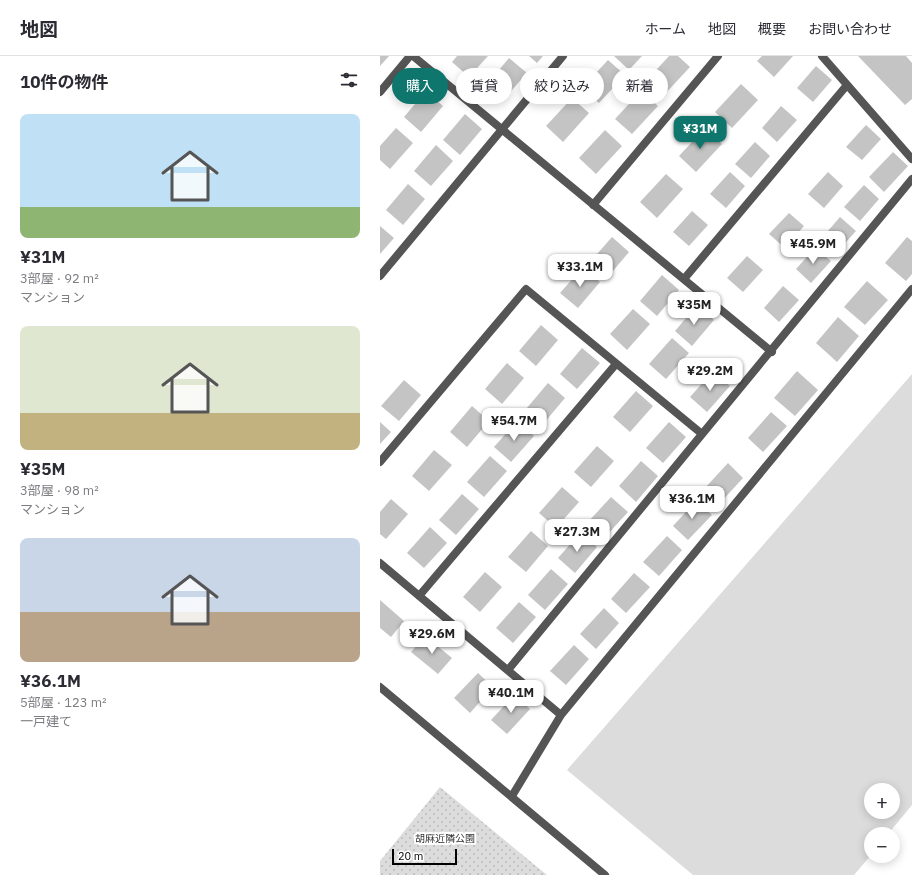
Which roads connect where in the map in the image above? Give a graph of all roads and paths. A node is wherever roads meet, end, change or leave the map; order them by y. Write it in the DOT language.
graph roads {
  1 [pos="411,56"];
  2 [pos="562,56"];
  3 [pos="718,56"];
  4 [pos="822,56"];
  5 [pos="847,85"];
  6 [pos="380,92"];
  7 [pos="502,129"];
  8 [pos="912,159"];
  9 [pos="912,179"];
  10 [pos="593,204"];
  11 [pos="380,276"];
  12 [pos="684,279"];
  13 [pos="912,288"];
  14 [pos="772,352"];
  15 [pos="616,364"];
  16 [pos="702,434"];
  17 [pos="380,462"];
  18 [pos="380,563"];
  19 [pos="419,596"];
  20 [pos="508,670"];
  21 [pos="380,688"];
  22 [pos="561,715"];
  23 [pos="512,796"];
  24 [pos="605,875"];
  1 -- 6 [label="street"];
  1 -- 7 [label="street"];
  2 -- 7 [label="street"];
  3 -- 10 [label="street"];
  4 -- 5 [label="street"];
  5 -- 8 [label="street"];
  5 -- 12 [label="street"];
  7 -- 10 [label="street"];
  7 -- 11 [label="street"];
  9 -- 14 [label="street"];
  10 -- 12 [label="street"];
  12 -- 14 [label="street"];
  13 -- 22 [label="street"];
  14 -- 16 [label="street"];
  15 -- 16 [label="street"];
  15 -- 17 [label="street"];
  15 -- 19 [label="street"];
  16 -- 20 [label="street"];
  18 -- 19 [label="street"];
  19 -- 20 [label="street"];
  20 -- 22 [label="street"];
  21 -- 23 [label="street"];
  22 -- 23 [label="street"];
  23 -- 24 [label="street"];
}
